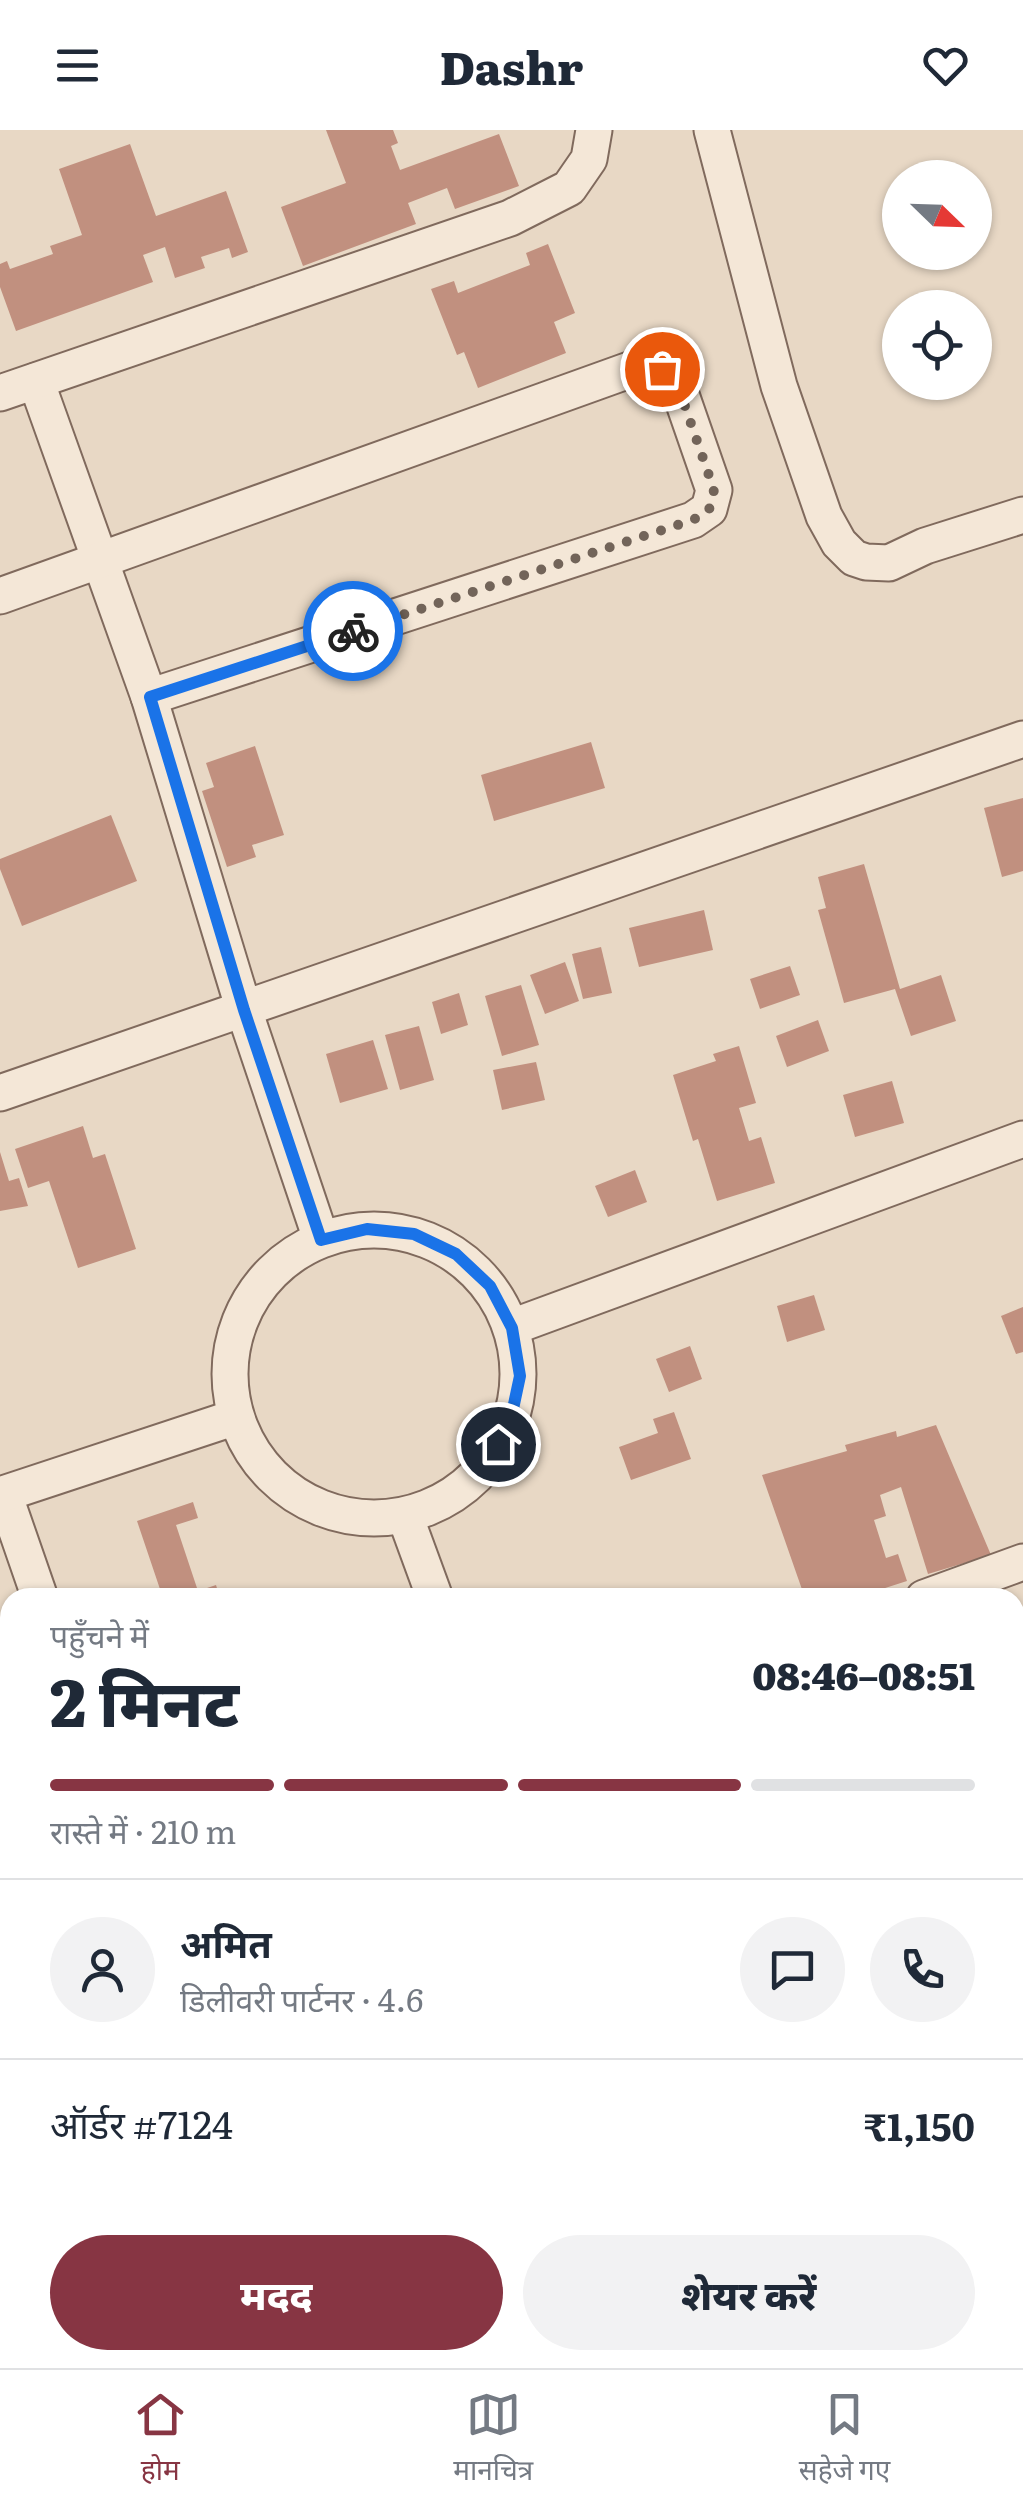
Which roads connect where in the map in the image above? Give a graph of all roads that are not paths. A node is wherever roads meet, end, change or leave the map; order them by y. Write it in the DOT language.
graph roads {
  1 [pos="594,130"];
  2 [pos="712,130"];
  3 [pos="36,381"];
  4 [pos="0,393"];
  5 [pos="1023,514"];
  6 [pos="100,561"];
  7 [pos="0,596"];
  8 [pos="150,697"];
  9 [pos="1023,740"];
  10 [pos="244,1010"];
  11 [pos="0,1093"];
  12 [pos="1023,1139"];
  13 [pos="321,1240"];
  14 [pos="512,1328"];
  15 [pos="236,1417"];
  16 [pos="2,1495"];
  17 [pos="405,1516"];
  18 [pos="1023,1562"];
  19 [pos="36,1588"];
  20 [pos="431,1588"];
  21 [pos="952,1588"];
  1 -- 3 [label="street"];
  2 -- 5 [label="street"];
  3 -- 4 [label="street"];
  3 -- 6 [label="street"];
  6 -- 7 [label="street"];
  6 -- 8 [label="street"];
  6 -- 8 [label="street"];
  8 -- 10 [label="street"];
  9 -- 10 [label="street"];
  10 -- 11 [label="street"];
  10 -- 13 [label="street"];
  12 -- 14 [label="street"];
  13 -- 14 [label="street"];
  13 -- 15 [label="street"];
  14 -- 17 [label="street"];
  15 -- 16 [label="street"];
  15 -- 17 [label="street"];
  16 -- 19 [label="street"];
  17 -- 20 [label="street"];
  18 -- 21 [label="street"];
}
